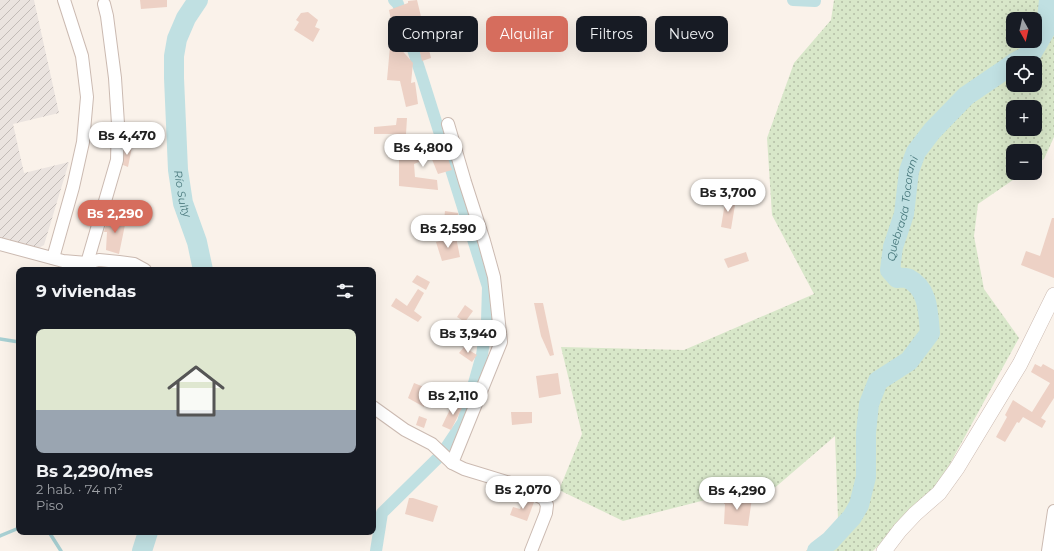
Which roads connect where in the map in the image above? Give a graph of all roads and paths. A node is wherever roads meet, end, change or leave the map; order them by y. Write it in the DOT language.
graph roads {
  1 [pos="64,0"];
  2 [pos="104,4"];
  3 [pos="448,124"];
  4 [pos="0,244"];
  5 [pos="53,258"];
  6 [pos="87,263"];
  7 [pos="140,267"];
  8 [pos="1054,295"];
  9 [pos="376,409"];
  10 [pos="452,463"];
  11 [pos="1054,511"];
  12 [pos="531,551"];
  13 [pos="884,551"];
  14 [pos="1048,551"];
  1 -- 5 [label="street"];
  2 -- 6 [label="street"];
  3 -- 10 [label="street"];
  4 -- 5 [label="street"];
  5 -- 6 [label="street"];
  6 -- 7 [label="street"];
  8 -- 13 [label="street"];
  9 -- 10 [label="street"];
  10 -- 12 [label="street"];
  11 -- 14 [label="street"];
}
